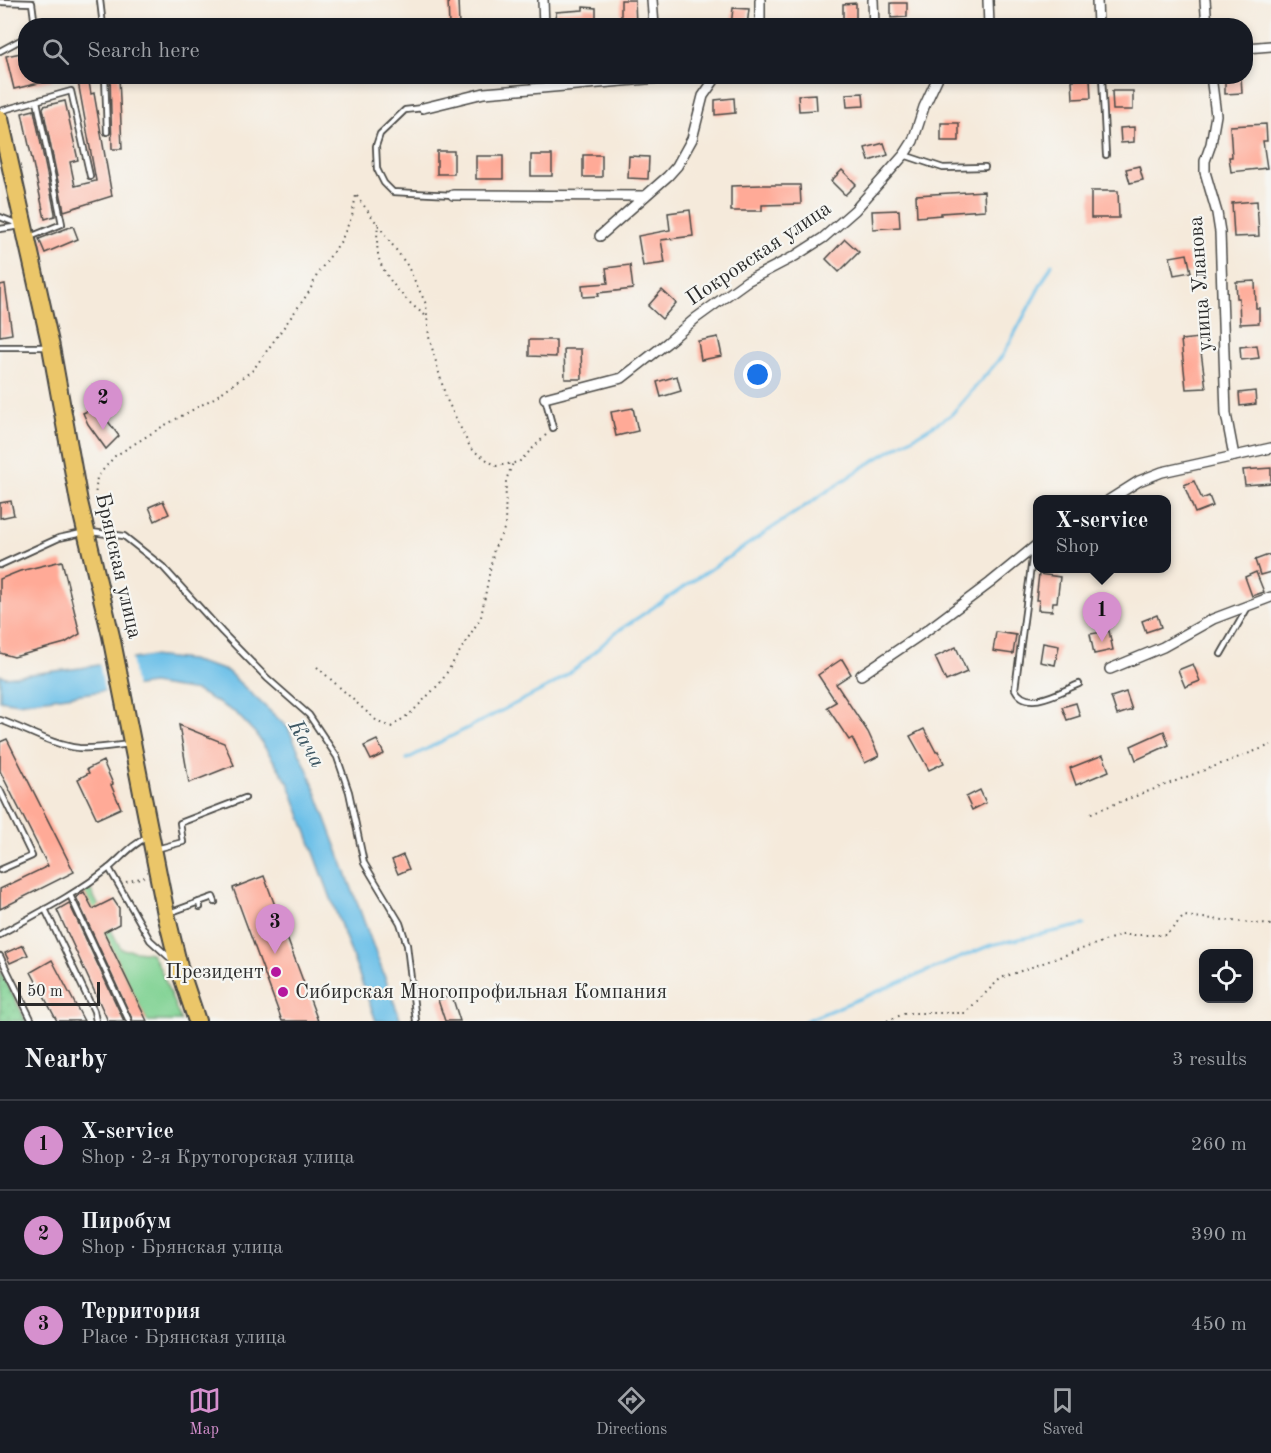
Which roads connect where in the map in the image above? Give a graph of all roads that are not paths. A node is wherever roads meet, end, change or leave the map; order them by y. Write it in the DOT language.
graph roads {
  1 [pos="100,0"];
  2 [pos="543,0"];
  3 [pos="652,0"];
  4 [pos="760,0"];
  5 [pos="873,0"];
  6 [pos="988,0"];
  7 [pos="1097,0"];
  8 [pos="1205,0"];
  9 [pos="0,2"];
  10 [pos="35,18"];
  11 [pos="102,18"];
  12 [pos="544,18"];
  13 [pos="653,18"];
  14 [pos="760,18"];
  15 [pos="874,18"];
  16 [pos="989,18"];
  17 [pos="1098,18"];
  18 [pos="1206,18"];
  19 [pos="18,41"];
  20 [pos="1271,46"];
  21 [pos="1253,47"];
  22 [pos="0,51"];
  23 [pos="105,84"];
  24 [pos="531,84"];
  25 [pos="711,84"];
  26 [pos="935,84"];
  27 [pos="1102,84"];
  28 [pos="1212,84"];
  29 [pos="37,101"];
  30 [pos="423,108"];
  31 [pos="0,111"];
  32 [pos="0,119"];
  33 [pos="106,132"];
  34 [pos="904,155"];
  35 [pos="1106,155"];
  36 [pos="985,167"];
  37 [pos="90,176"];
  38 [pos="453,195"];
  39 [pos="645,196"];
  40 [pos="0,217"];
  41 [pos="0,229"];
  42 [pos="25,232"];
  43 [pos="600,236"];
  44 [pos="0,346"];
  45 [pos="51,347"];
  46 [pos="545,398"];
  47 [pos="553,428"];
  48 [pos="1271,448"];
  49 [pos="1234,456"];
  50 [pos="1117,495"];
  51 [pos="87,532"];
  52 [pos="1033,547"];
  53 [pos="1033,559"];
  54 [pos="0,565"];
  55 [pos="1271,597"];
  56 [pos="1248,605"];
  57 [pos="1221,654"];
  58 [pos="1110,669"];
  59 [pos="861,675"];
  60 [pos="1079,684"];
  61 [pos="0,720"];
  62 [pos="132,744"];
  63 [pos="0,790"];
  64 [pos="245,798"];
  65 [pos="152,843"];
  66 [pos="109,868"];
  67 [pos="0,870"];
  68 [pos="69,895"];
  69 [pos="215,902"];
  70 [pos="45,909"];
  71 [pos="166,914"];
  72 [pos="0,935"];
  73 [pos="0,956"];
  74 [pos="179,967"];
  75 [pos="32,1021"];
  76 [pos="96,1021"];
  77 [pos="129,1021"];
  78 [pos="197,1021"];
  79 [pos="416,1021"];
  1 -- 11 [label="lane"];
  2 -- 12 [label="street"];
  3 -- 13 [label="street"];
  4 -- 14 [label="street"];
  5 -- 15 [label="street"];
  6 -- 16 [label="street"];
  7 -- 17 [label="street"];
  8 -- 18 [label="street"];
  9 -- 10 [label="lane"];
  19 -- 22 [label="lane"];
  20 -- 21 [label="street"];
  23 -- 33 [label="lane"];
  24 -- 30 [label="street"];
  25 -- 39 [label="street"];
  26 -- 34 [label="street, Покровская улица"];
  27 -- 35 [label="lane"];
  28 -- 49 [label="street, улица Уланова"];
  29 -- 31 [label="lane"];
  29 -- 37 [label="lane"];
  29 -- 42 [label="lane"];
  30 -- 38 [label="lane"];
  32 -- 42 [label="highway, Брянская улица"];
  34 -- 36 [label="lane"];
  34 -- 46 [label="street, Покровская улица"];
  38 -- 39 [label="street"];
  39 -- 43 [label="street"];
  40 -- 42 [label="lane"];
  41 -- 42 [label="lane"];
  42 -- 45 [label="highway, Брянская улица"];
  44 -- 45 [label="lane"];
  45 -- 51 [label="highway, Брянская улица"];
  46 -- 47 [label="lane"];
  48 -- 49 [label="street"];
  49 -- 50 [label="street"];
  51 -- 54 [label="lane"];
  51 -- 62 [label="highway, Брянская улица"];
  51 -- 79 [label="lane"];
  52 -- 59 [label="street"];
  53 -- 60 [label="lane"];
  55 -- 56 [label="street"];
  56 -- 57 [label="lane"];
  56 -- 58 [label="street"];
  61 -- 62 [label="lane"];
  62 -- 65 [label="highway, Брянская улица"];
  63 -- 67 [label="lane"];
  64 -- 65 [label="lane"];
  65 -- 66 [label="lane"];
  65 -- 71 [label="highway, Брянская улица"];
  66 -- 68 [label="lane"];
  66 -- 74 [label="lane"];
  68 -- 70 [label="lane"];
  68 -- 77 [label="lane"];
  69 -- 71 [label="lane"];
  70 -- 72 [label="lane"];
  70 -- 76 [label="lane"];
  71 -- 74 [label="highway, Брянская улица"];
  73 -- 75 [label="lane"];
  74 -- 78 [label="highway, Брянская улица"];
}
